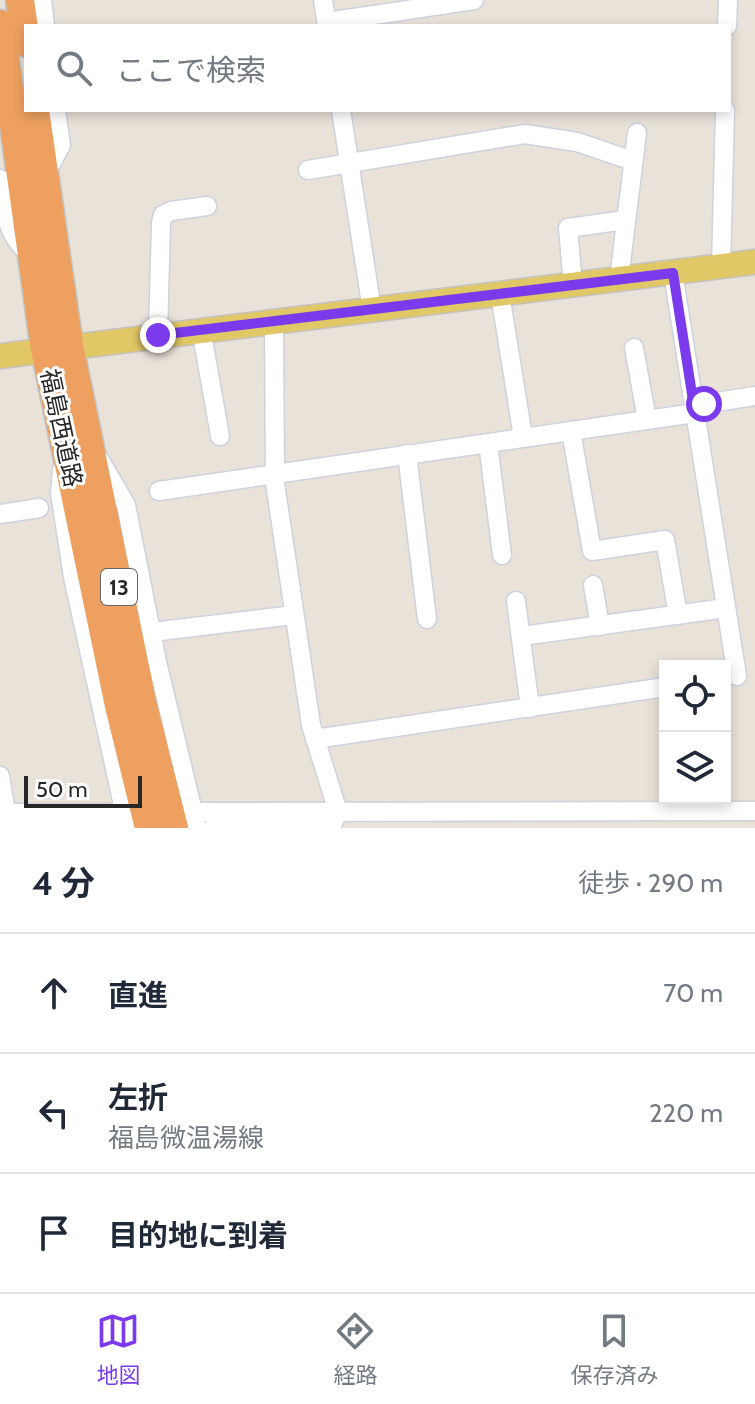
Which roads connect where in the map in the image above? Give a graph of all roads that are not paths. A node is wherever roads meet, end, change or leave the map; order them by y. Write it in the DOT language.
graph roads {
  1 [pos="20,0"];
  2 [pos="42,0"];
  3 [pos="323,0"];
  4 [pos="474,0"];
  5 [pos="728,0"];
  6 [pos="0,24"];
  7 [pos="45,24"];
  8 [pos="327,24"];
  9 [pos="727,24"];
  10 [pos="24,29"];
  11 [pos="35,112"];
  12 [pos="56,112"];
  13 [pos="341,112"];
  14 [pos="725,112"];
  15 [pos="637,133"];
  16 [pos="633,161"];
  17 [pos="350,163"];
  18 [pos="308,170"];
  19 [pos="44,177"];
  20 [pos="0,179"];
  21 [pos="207,206"];
  22 [pos="625,220"];
  23 [pos="32,256"];
  24 [pos="755,262"];
  25 [pos="721,267"];
  26 [pos="673,273"];
  27 [pos="619,279"];
  28 [pos="573,285"];
  29 [pos="500,294"];
  30 [pos="372,310"];
  31 [pos="274,320"];
  32 [pos="201,329"];
  33 [pos="158,335"];
  34 [pos="57,347"];
  35 [pos="634,348"];
  36 [pos="0,356"];
  37 [pos="755,396"];
  38 [pos="695,413"];
  39 [pos="647,420"];
  40 [pos="571,431"];
  41 [pos="220,436"];
  42 [pos="523,437"];
  43 [pos="76,442"];
  44 [pos="488,443"];
  45 [pos="407,454"];
  46 [pos="275,473"];
  47 [pos="159,491"];
  48 [pos="39,508"];
  49 [pos="0,514"];
  50 [pos="502,555"];
  51 [pos="593,585"];
  52 [pos="516,601"];
  53 [pos="726,608"];
  54 [pos="294,615"];
  55 [pos="678,615"];
  56 [pos="427,619"];
  57 [pos="600,626"];
  58 [pos="152,632"];
  59 [pos="522,636"];
  60 [pos="739,676"];
  61 [pos="659,688"];
  62 [pos="530,708"];
  63 [pos="315,739"];
  64 [pos="0,776"];
  65 [pos="755,811"];
  66 [pos="338,812"];
  67 [pos="2,818"];
  68 [pos="716,820"];
  69 [pos="122,823"];
  70 [pos="194,824"];
  71 [pos="149,828"];
  1 -- 10 [label="highway"];
  2 -- 7 [label="street"];
  3 -- 8 [label="street"];
  4 -- 8 [label="street"];
  5 -- 9 [label="street"];
  6 -- 23 [label="highway, 福島西道路 / 13"];
  11 -- 19 [label="highway, 福島西道路 / 13"];
  12 -- 19 [label="street"];
  13 -- 17 [label="street"];
  14 -- 25 [label="street"];
  15 -- 16 [label="street"];
  16 -- 17 [label="street"];
  16 -- 22 [label="street"];
  17 -- 18 [label="street"];
  17 -- 30 [label="street"];
  19 -- 34 [label="highway, 福島西道路 / 13"];
  20 -- 23 [label="street"];
  21 -- 33 [label="street"];
  22 -- 27 [label="street"];
  22 -- 28 [label="street"];
  23 -- 34 [label="highway, 福島西道路 / 13"];
  24 -- 25 [label="main road"];
  25 -- 26 [label="main road"];
  26 -- 27 [label="main road"];
  26 -- 38 [label="street"];
  27 -- 28 [label="main road"];
  28 -- 29 [label="main road"];
  29 -- 30 [label="main road"];
  29 -- 42 [label="street"];
  30 -- 31 [label="main road"];
  31 -- 32 [label="main road"];
  31 -- 46 [label="street"];
  32 -- 33 [label="main road"];
  32 -- 41 [label="street"];
  33 -- 34 [label="main road"];
  34 -- 36 [label="main road"];
  34 -- 43 [label="highway, 福島西道路 / 13"];
  35 -- 39 [label="street"];
  37 -- 38 [label="street"];
  38 -- 39 [label="street"];
  38 -- 53 [label="street"];
  39 -- 40 [label="street"];
  40 -- 42 [label="street"];
  40 -- 55 [label="street"];
  42 -- 44 [label="street"];
  43 -- 58 [label="street"];
  43 -- 69 [label="street"];
  43 -- 70 [label="highway, 福島西道路 / 13"];
  43 -- 71 [label="highway, 福島西道路 / 13"];
  44 -- 45 [label="street"];
  44 -- 50 [label="street"];
  45 -- 46 [label="street"];
  45 -- 56 [label="street"];
  46 -- 47 [label="street"];
  46 -- 54 [label="street"];
  48 -- 49 [label="street"];
  51 -- 57 [label="street"];
  52 -- 59 [label="street"];
  53 -- 55 [label="street"];
  53 -- 60 [label="street"];
  54 -- 58 [label="street"];
  54 -- 63 [label="street"];
  55 -- 57 [label="street"];
  57 -- 59 [label="street"];
  58 -- 70 [label="street"];
  59 -- 62 [label="street"];
  61 -- 62 [label="street"];
  62 -- 63 [label="street"];
  63 -- 66 [label="street"];
  64 -- 67 [label="street"];
  65 -- 68 [label="street"];
  66 -- 68 [label="street"];
  66 -- 70 [label="street"];
  66 -- 70 [label="street"];
  67 -- 69 [label="street"];
}
